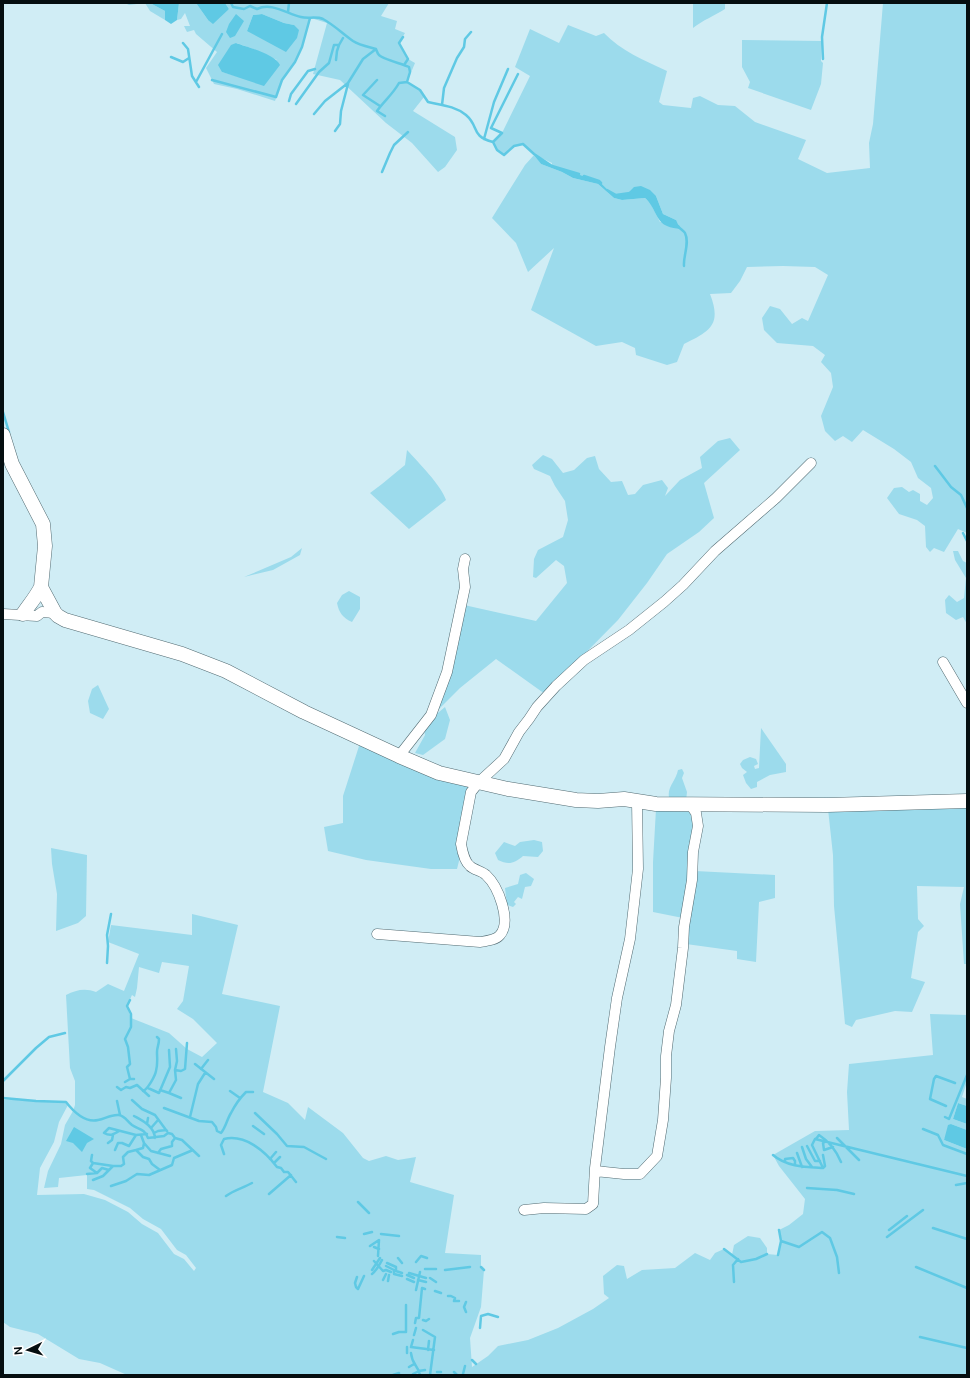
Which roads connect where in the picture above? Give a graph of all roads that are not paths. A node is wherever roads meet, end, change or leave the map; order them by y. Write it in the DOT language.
graph roads {
  1 [pos="3,435"];
  2 [pos="811,463"];
  3 [pos="465,559"];
  4 [pos="41,587"];
  5 [pos="55,613"];
  6 [pos="3,614"];
  7 [pos="23,614"];
  8 [pos="943,662"];
  9 [pos="967,703"];
  10 [pos="399,756"];
  11 [pos="479,782"];
  12 [pos="637,801"];
  13 [pos="967,801"];
  14 [pos="690,804"];
  15 [pos="377,934"];
  16 [pos="595,1171"];
  17 [pos="524,1210"];
  1 -- 4 [label="street"];
  2 -- 11 [label="street"];
  3 -- 10 [label="street"];
  4 -- 5 [label="street"];
  4 -- 7 [label="street"];
  5 -- 7 [label="street"];
  5 -- 10 [label="street"];
  6 -- 7 [label="street"];
  8 -- 9 [label="street"];
  10 -- 11 [label="street"];
  11 -- 12 [label="street"];
  11 -- 15 [label="street"];
  12 -- 14 [label="street"];
  12 -- 16 [label="street"];
  13 -- 14 [label="street"];
  14 -- 16 [label="street"];
  16 -- 17 [label="street"];
}
